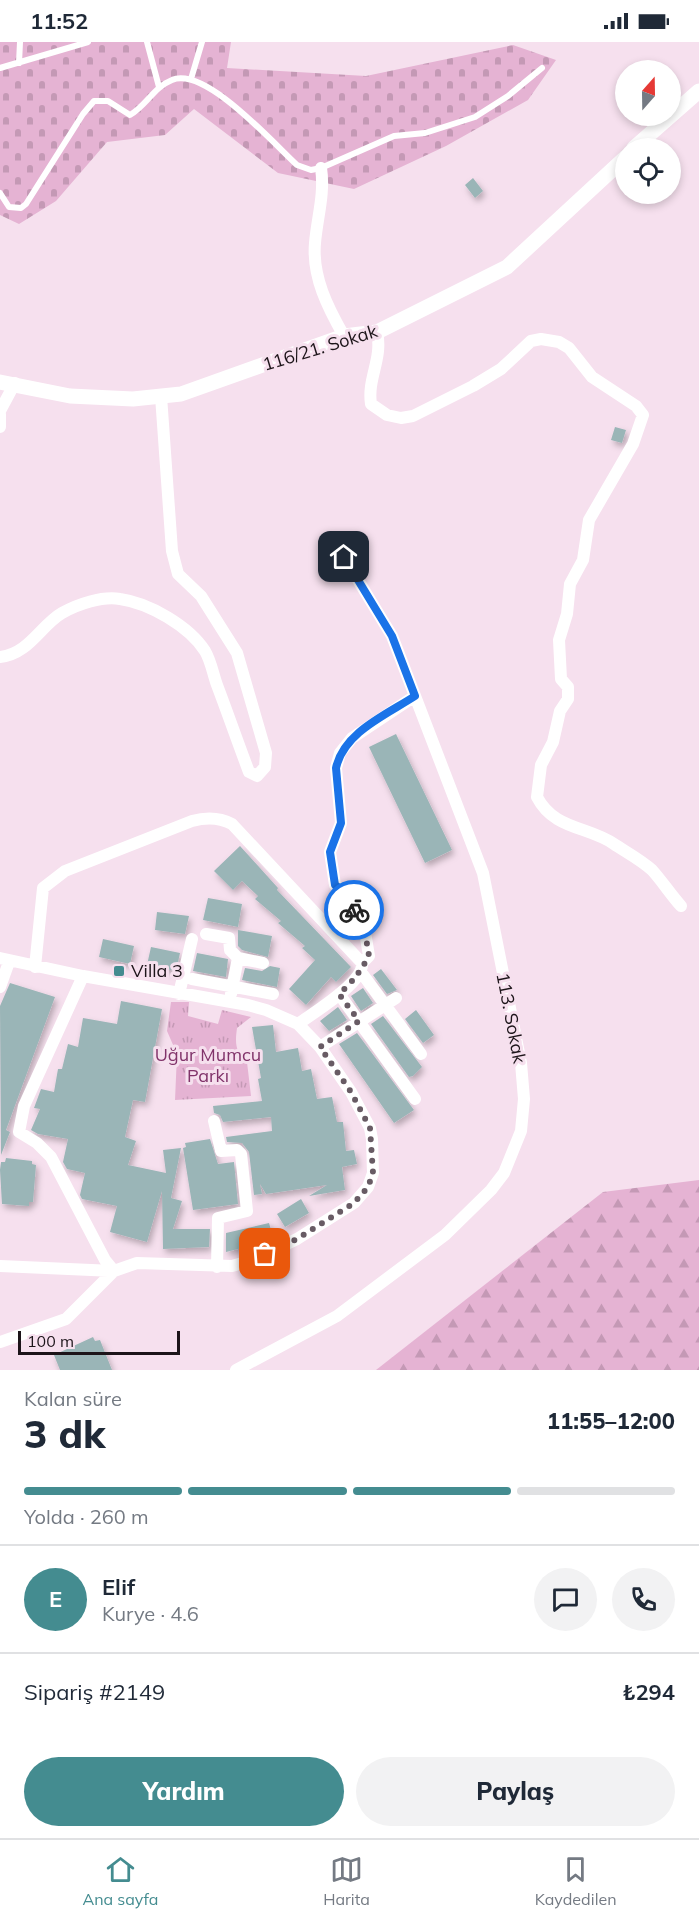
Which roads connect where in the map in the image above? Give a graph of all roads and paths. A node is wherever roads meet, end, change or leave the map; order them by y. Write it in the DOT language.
graph roads {
  1 [pos="20,42"];
  2 [pos="88,42"];
  3 [pos="147,42"];
  4 [pos="202,42"];
  5 [pos="19,63"];
  6 [pos="0,68"];
  7 [pos="542,68"];
  8 [pos="191,79"];
  9 [pos="159,87"];
  10 [pos="699,91"];
  11 [pos="645,138"];
  12 [pos="615,167"];
  13 [pos="321,168"];
  14 [pos="0,193"];
  15 [pos="377,332"];
  16 [pos="344,336"];
  17 [pos="8,382"];
  18 [pos="161,396"];
  19 [pos="0,413"];
  20 [pos="0,427"];
  21 [pos="344,557"];
  22 [pos="0,657"];
  23 [pos="415,696"];
  24 [pos="681,906"];
  25 [pos="206,934"];
  26 [pos="192,939"];
  27 [pos="238,958"];
  28 [pos="5,960"];
  29 [pos="263,963"];
  30 [pos="35,967"];
  31 [pos="362,968"];
  32 [pos="83,976"];
  33 [pos="192,979"];
  34 [pos="232,986"];
  35 [pos="0,987"];
  36 [pos="179,994"];
  37 [pos="273,994"];
  38 [pos="339,994"];
  39 [pos="229,1001"];
  40 [pos="391,1001"];
  41 [pos="359,1021"];
  42 [pos="298,1024"];
  43 [pos="320,1047"];
  44 [pos="422,1054"];
  45 [pos="415,1099"];
  46 [pos="214,1121"];
  47 [pos="0,1266"];
  48 [pos="217,1267"];
  49 [pos="114,1271"];
  50 [pos="0,1342"];
  51 [pos="236,1370"];
  1 -- 5 [label="lane"];
  2 -- 5 [label="lane"];
  3 -- 9 [label="lane"];
  4 -- 8 [label="lane"];
  5 -- 6 [label="lane"];
  7 -- 13 [label="lane"];
  8 -- 9 [label="lane"];
  8 -- 13 [label="lane"];
  9 -- 14 [label="lane"];
  10 -- 11 [label="street"];
  12 -- 15 [label="street, 116/21. Sokak"];
  13 -- 16 [label="street"];
  15 -- 16 [label="street, 116/21. Sokak"];
  15 -- 24 [label="street"];
  16 -- 18 [label="street, 116/21. Sokak"];
  17 -- 18 [label="street, 116/21. Sokak"];
  17 -- 19 [label="street"];
  18 -- 22 [label="street"];
  19 -- 20 [label="street"];
  21 -- 23 [label="street, 113. Sokak"];
  23 -- 31 [label="street"];
  23 -- 51 [label="street, 113. Sokak"];
  25 -- 27 [label="street"];
  26 -- 36 [label="street"];
  27 -- 29 [label="street"];
  27 -- 34 [label="street"];
  28 -- 30 [label="street"];
  28 -- 35 [label="street"];
  30 -- 31 [label="street"];
  30 -- 32 [label="street"];
  31 -- 38 [label="street"];
  31 -- 40 [label="street"];
  32 -- 36 [label="street"];
  32 -- 49 [label="street"];
  33 -- 34 [label="street"];
  34 -- 37 [label="street"];
  34 -- 39 [label="street"];
  36 -- 39 [label="street"];
  38 -- 41 [label="street"];
  38 -- 42 [label="street"];
  39 -- 42 [label="street"];
  40 -- 41 [label="street"];
  40 -- 44 [label="street"];
  41 -- 43 [label="street"];
  41 -- 45 [label="street"];
  42 -- 43 [label="street"];
  43 -- 48 [label="street"];
  46 -- 48 [label="street"];
  47 -- 49 [label="street"];
  48 -- 49 [label="street"];
  49 -- 50 [label="street"];
}
